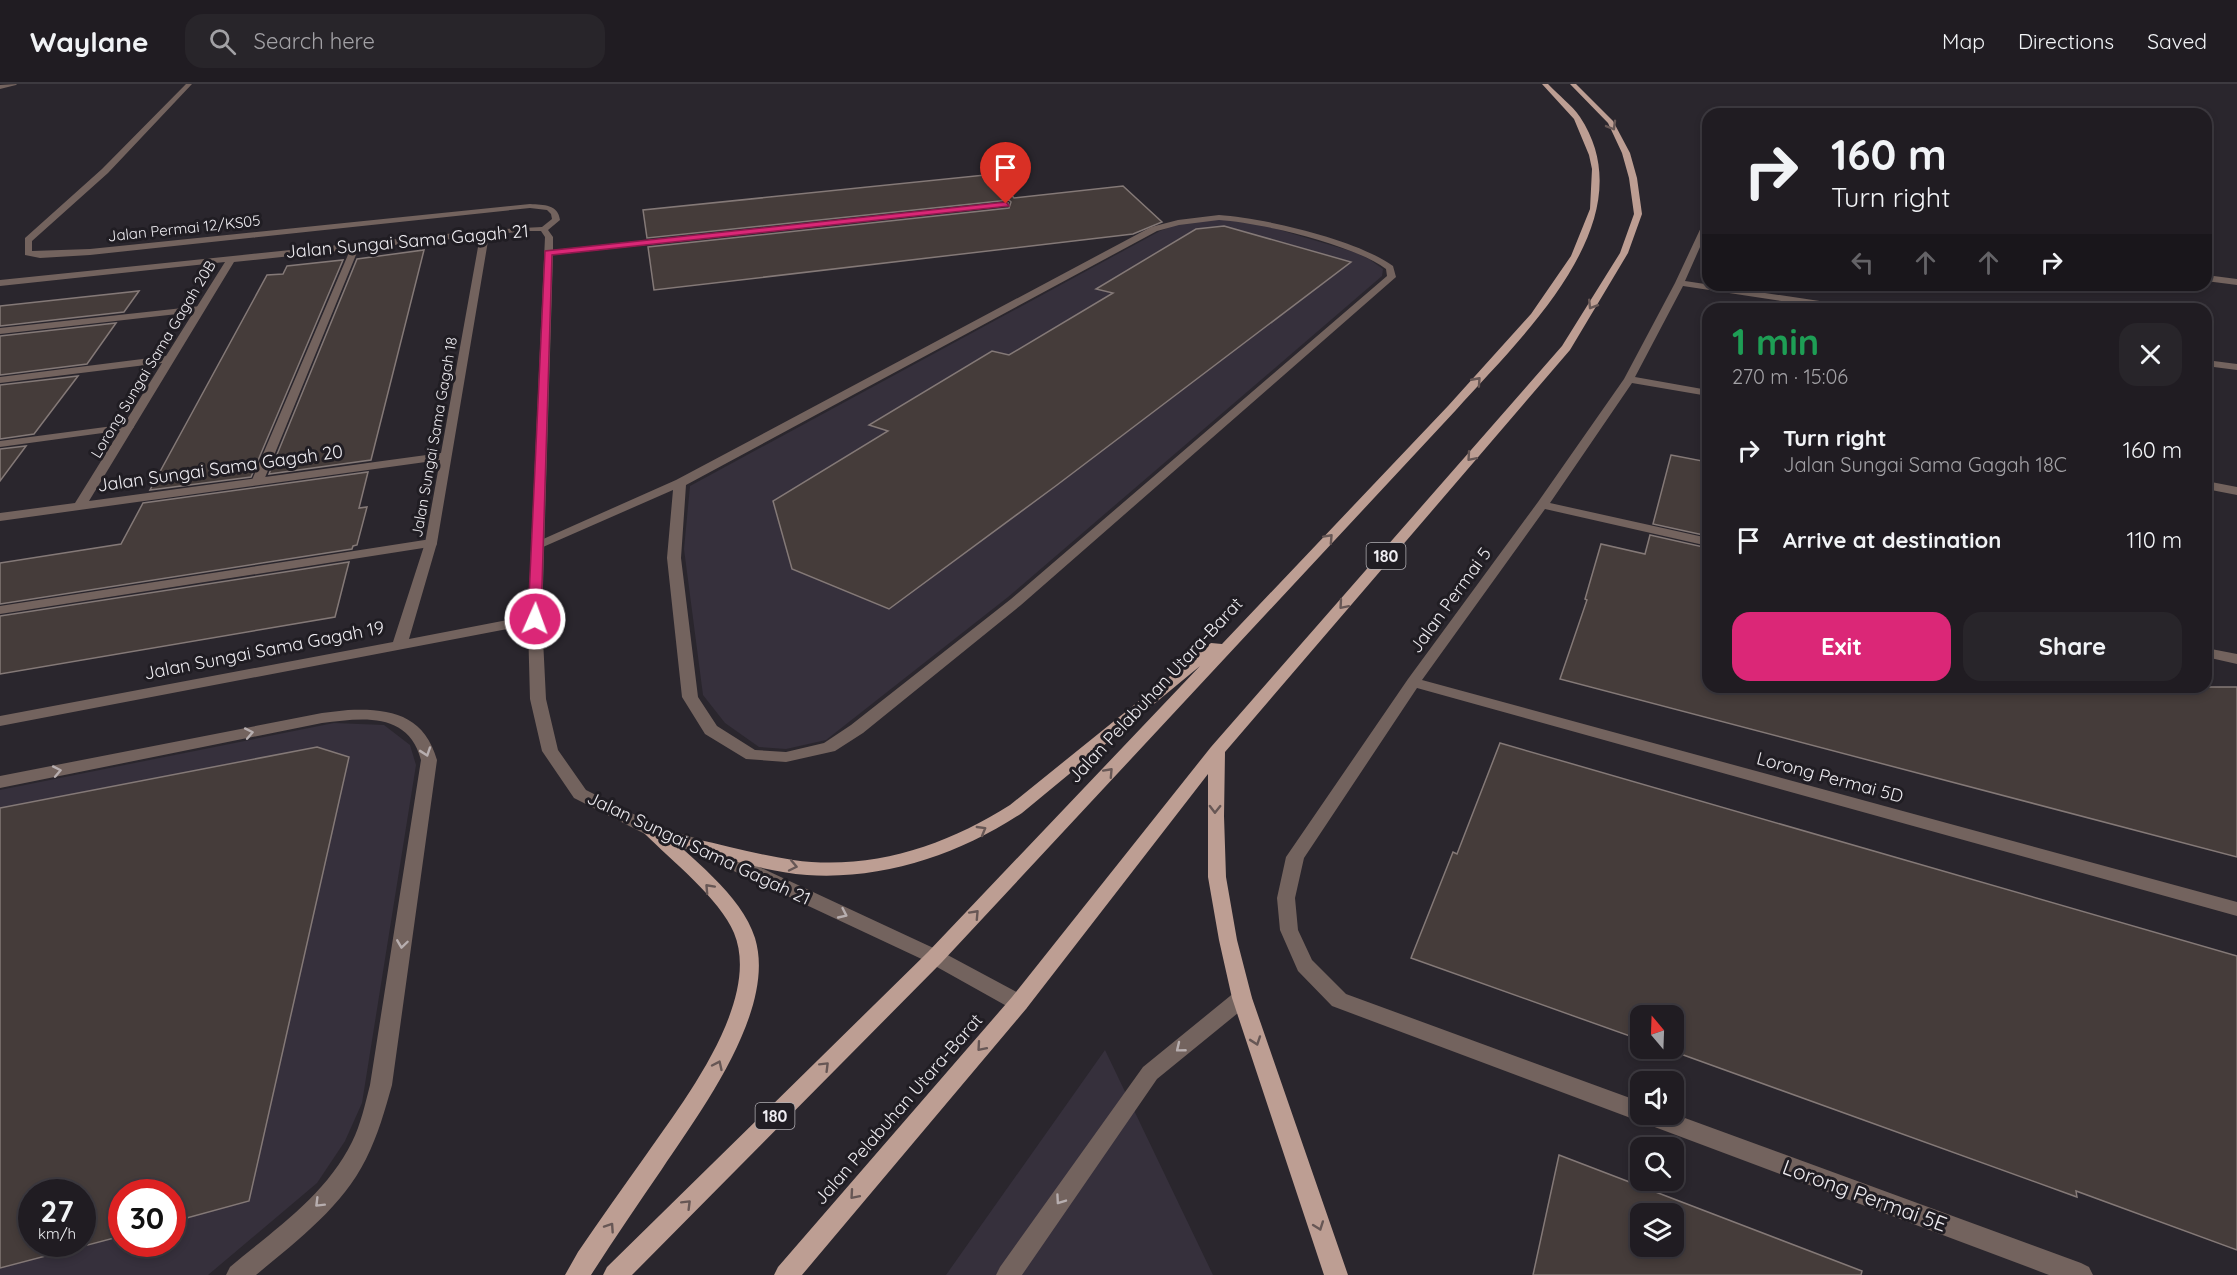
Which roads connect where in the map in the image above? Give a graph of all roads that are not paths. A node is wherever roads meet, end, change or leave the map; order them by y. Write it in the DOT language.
graph roads {
  1 [pos="14,84"];
  2 [pos="189,84"];
  3 [pos="1545,84"];
  4 [pos="1573,84"];
  5 [pos="0,87"];
  6 [pos="1006,204"];
  7 [pos="544,229"];
  8 [pos="485,232"];
  9 [pos="1702,235"];
  10 [pos="356,244"];
  11 [pos="548,253"];
  12 [pos="232,258"];
  13 [pos="2212,279"];
  14 [pos="2237,282"];
  15 [pos="1680,283"];
  16 [pos="0,284"];
  17 [pos="1702,286"];
  18 [pos="1733,291"];
  19 [pos="1812,303"];
  20 [pos="201,309"];
  21 [pos="0,331"];
  22 [pos="170,359"];
  23 [pos="2212,364"];
  24 [pos="2237,367"];
  25 [pos="1629,378"];
  26 [pos="0,380"];
  27 [pos="1702,392"];
  28 [pos="128,427"];
  29 [pos="0,444"];
  30 [pos="445,456"];
  31 [pos="258,480"];
  32 [pos="680,483"];
  33 [pos="2212,486"];
  34 [pos="2237,491"];
  35 [pos="80,505"];
  36 [pos="1542,505"];
  37 [pos="0,517"];
  38 [pos="1702,541"];
  39 [pos="431,543"];
  40 [pos="538,544"];
  41 [pos="0,610"];
  42 [pos="1258,613"];
  43 [pos="535,619"];
  44 [pos="399,644"];
  45 [pos="2212,653"];
  46 [pos="2237,659"];
  47 [pos="1413,682"];
  48 [pos="0,721"];
  49 [pos="1217,751"];
  50 [pos="0,782"];
  51 [pos="651,830"];
  52 [pos="695,845"];
  53 [pos="2237,909"];
  54 [pos="935,957"];
  55 [pos="1242,998"];
  56 [pos="1019,1003"];
  57 [pos="1630,1108"];
  58 [pos="1678,1125"];
  59 [pos="238,1275"];
  60 [pos="577,1275"];
  61 [pos="615,1275"];
  62 [pos="786,1275"];
  63 [pos="1008,1275"];
  64 [pos="1336,1275"];
  65 [pos="2081,1275"];
  1 -- 5 [label="street"];
  2 -- 7 [label="street, Jalan Permai 12/KS05"];
  42 -- 3 [label="main road, Jalan Pelabuhan Utara-Barat / 180, one-way"];
  4 -- 49 [label="main road, Jalan Pelabuhan Utara-Barat / 180, one-way"];
  6 -- 11 [label="street"];
  7 -- 8 [label="street, Jalan Sungai Sama Gagah 21"];
  7 -- 11 [label="street, Jalan Sungai Sama Gagah 21"];
  8 -- 10 [label="street, Jalan Sungai Sama Gagah 21"];
  8 -- 30 [label="street, Jalan Sungai Sama Gagah 18"];
  9 -- 15 [label="street, Jalan Permai 5"];
  10 -- 12 [label="street, Jalan Sungai Sama Gagah 21"];
  10 -- 31 [label="street"];
  11 -- 40 [label="street, Jalan Sungai Sama Gagah 21"];
  12 -- 16 [label="street, Jalan Sungai Sama Gagah 21"];
  12 -- 20 [label="street, Lorong Sungai Sama Gagah 20B"];
  13 -- 14 [label="street"];
  15 -- 17 [label="street"];
  15 -- 25 [label="street, Jalan Permai 5"];
  18 -- 19 [label="street"];
  20 -- 21 [label="street"];
  20 -- 22 [label="street, Lorong Sungai Sama Gagah 20B"];
  22 -- 26 [label="street"];
  22 -- 28 [label="street, Lorong Sungai Sama Gagah 20B"];
  23 -- 24 [label="street"];
  25 -- 27 [label="street"];
  25 -- 36 [label="street, Jalan Permai 5"];
  28 -- 29 [label="street"];
  28 -- 35 [label="street, Lorong Sungai Sama Gagah 20B"];
  30 -- 31 [label="street, Jalan Sungai Sama Gagah 20"];
  30 -- 39 [label="street, Jalan Sungai Sama Gagah 18"];
  31 -- 35 [label="street, Jalan Sungai Sama Gagah 20"];
  32 -- 32 [label="street"];
  32 -- 40 [label="street"];
  33 -- 34 [label="street"];
  35 -- 37 [label="street, Jalan Sungai Sama Gagah 20"];
  36 -- 38 [label="street"];
  36 -- 47 [label="street, Jalan Permai 5"];
  39 -- 41 [label="street"];
  39 -- 44 [label="street, Jalan Sungai Sama Gagah 18"];
  40 -- 43 [label="street, Jalan Sungai Sama Gagah 21"];
  52 -- 42 [label="main road, one-way"];
  54 -- 42 [label="main road, Jalan Pelabuhan Utara-Barat / 180, one-way"];
  43 -- 44 [label="street, Jalan Sungai Sama Gagah 19"];
  43 -- 51 [label="street, Jalan Sungai Sama Gagah 21"];
  44 -- 48 [label="street, Jalan Sungai Sama Gagah 19"];
  45 -- 46 [label="street"];
  47 -- 53 [label="street, Lorong Permai 5D"];
  47 -- 57 [label="street, Jalan Permai 5"];
  49 -- 55 [label="main road, one-way"];
  49 -- 56 [label="main road, Jalan Pelabuhan Utara-Barat / 180"];
  50 -- 59 [label="street, one-way"];
  51 -- 52 [label="street, Jalan Sungai Sama Gagah 21"];
  60 -- 51 [label="main road, one-way"];
  52 -- 54 [label="street, Jalan Sungai Sama Gagah 21, one-way"];
  54 -- 56 [label="street, Jalan Sungai Sama Gagah 21"];
  61 -- 54 [label="main road, Jalan Pelabuhan Utara-Barat / 180, one-way"];
  55 -- 63 [label="street, one-way"];
  55 -- 64 [label="main road, one-way"];
  56 -- 62 [label="main road, Jalan Pelabuhan Utara-Barat / 180, one-way"];
  58 -- 65 [label="street, Lorong Permai 5E"];
}
